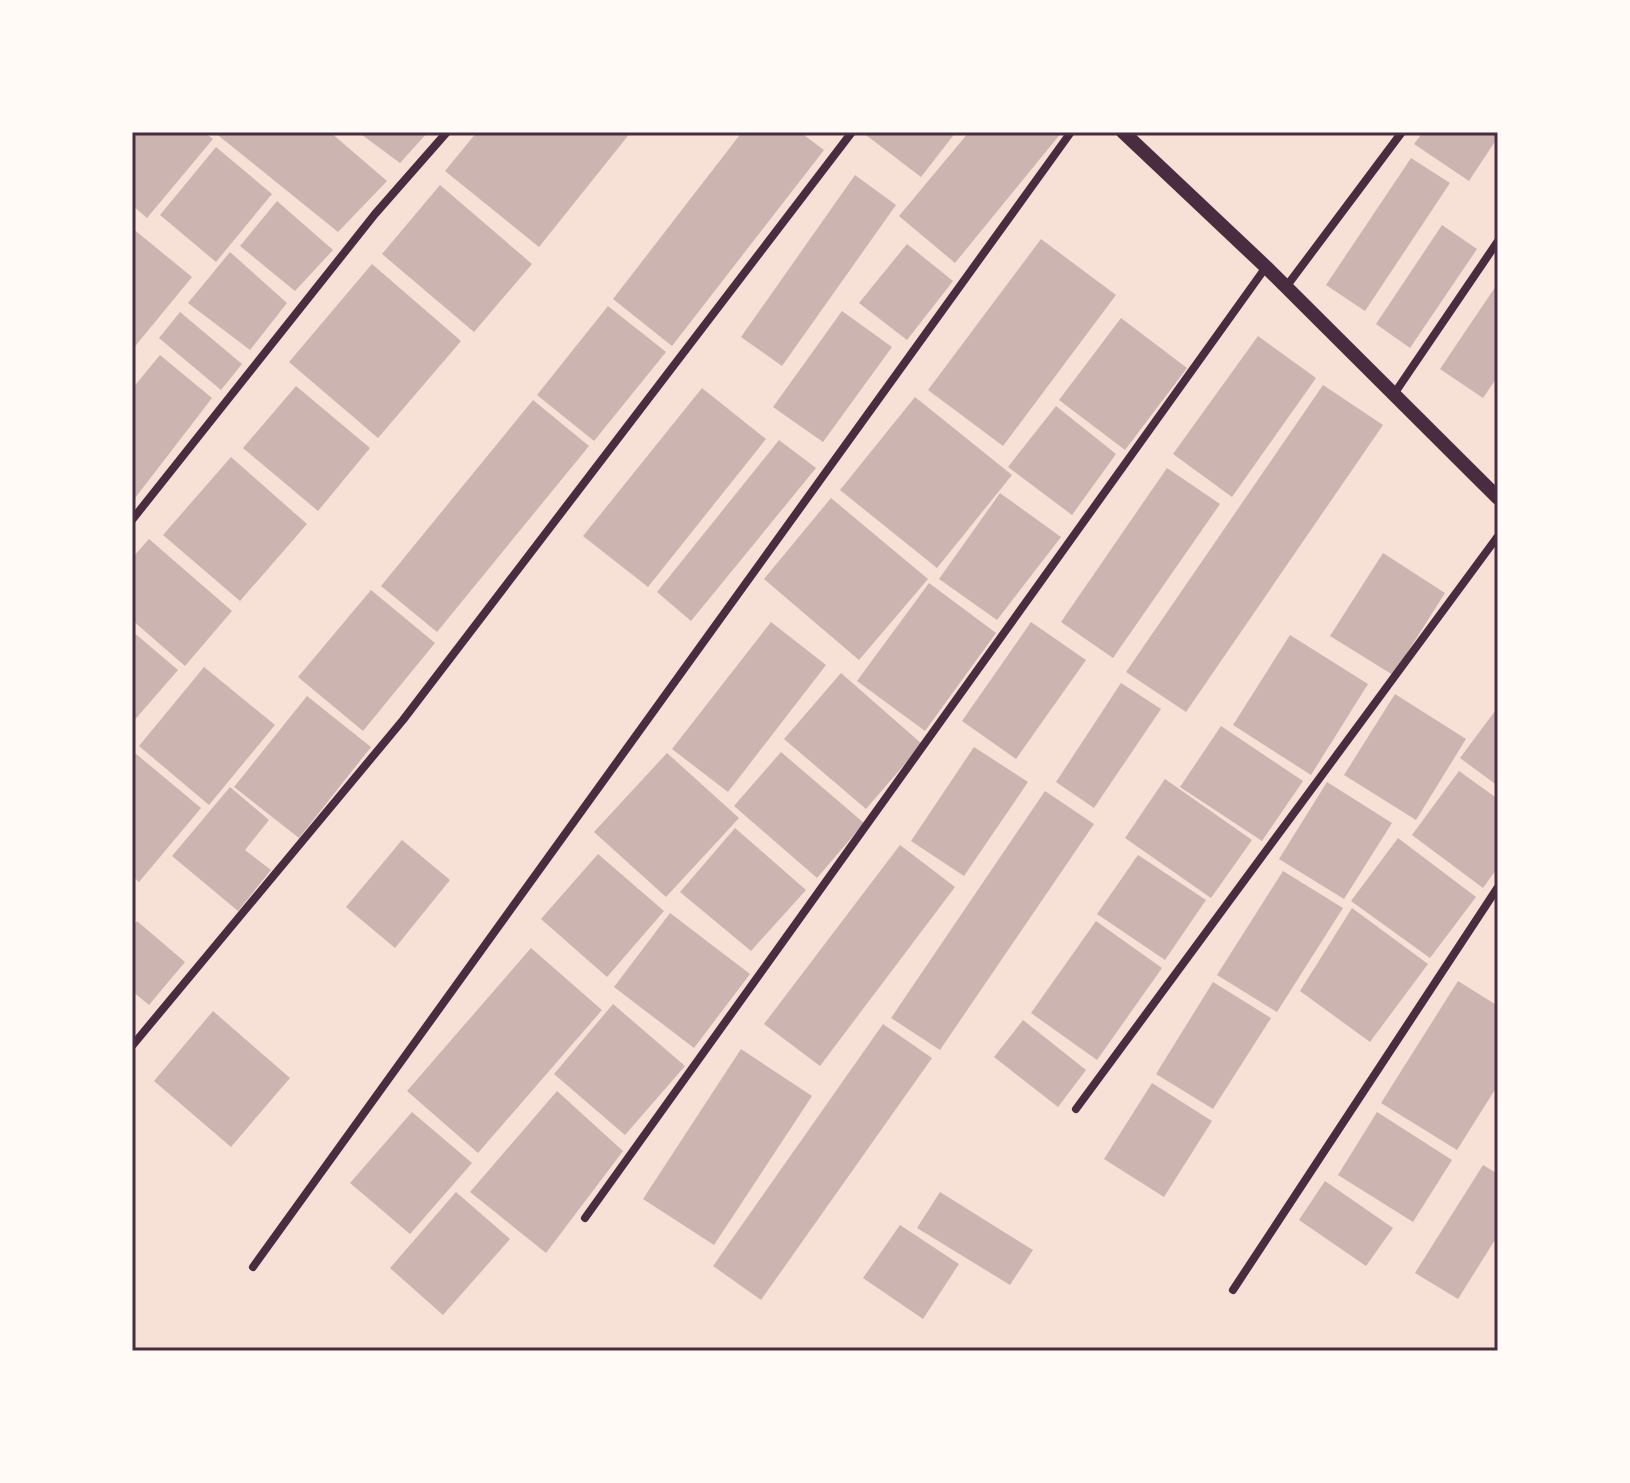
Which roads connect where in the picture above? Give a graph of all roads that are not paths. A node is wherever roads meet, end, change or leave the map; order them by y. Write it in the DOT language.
graph roads {
  1 [pos="447,132"];
  2 [pos="852,132"];
  3 [pos="1071,132"];
  4 [pos="1123,132"];
  5 [pos="1402,132"];
  6 [pos="1498,241"];
  7 [pos="1266,267"];
  8 [pos="1286,287"];
  9 [pos="1394,394"];
  10 [pos="1498,498"];
  11 [pos="132,520"];
  12 [pos="1498,536"];
  13 [pos="1498,887"];
  14 [pos="132,1046"];
  15 [pos="1076,1109"];
  16 [pos="585,1218"];
  17 [pos="253,1267"];
  18 [pos="1233,1290"];
  1 -- 11 [label="street"];
  2 -- 14 [label="street"];
  3 -- 17 [label="street"];
  4 -- 7 [label="street"];
  5 -- 8 [label="street"];
  6 -- 9 [label="street"];
  7 -- 8 [label="street"];
  7 -- 16 [label="street"];
  8 -- 9 [label="street"];
  9 -- 10 [label="street"];
  12 -- 15 [label="street"];
  13 -- 18 [label="street"];
}
